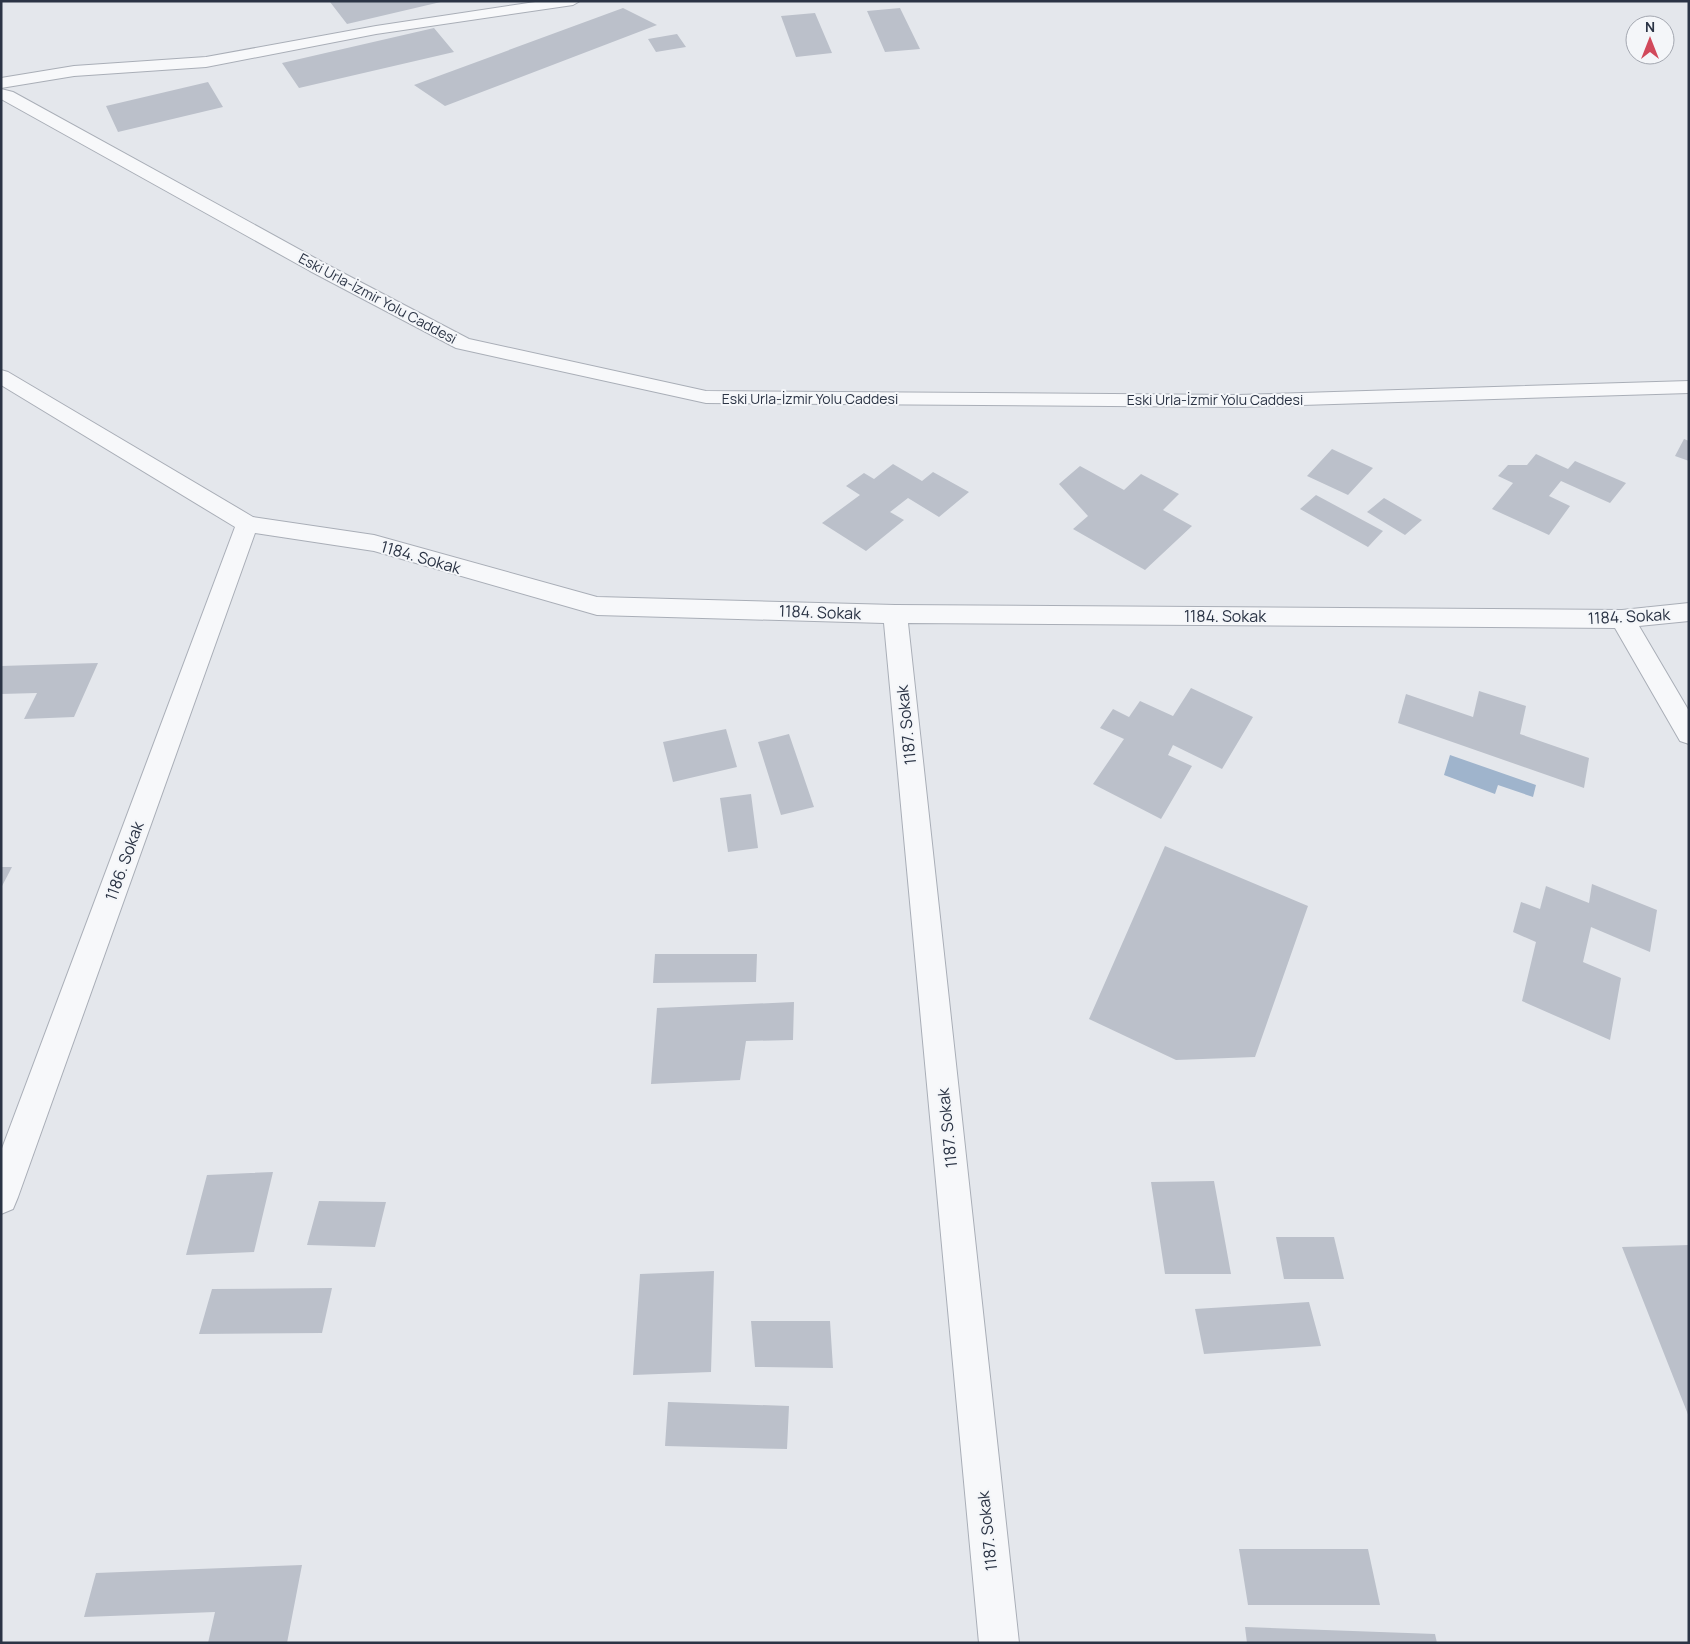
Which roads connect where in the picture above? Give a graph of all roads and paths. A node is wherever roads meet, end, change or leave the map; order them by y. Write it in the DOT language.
graph roads {
  1 [pos="573,1"];
  2 [pos="1,83"];
  3 [pos="1,94"];
  4 [pos="1,376"];
  5 [pos="1689,387"];
  6 [pos="248,524"];
  7 [pos="1689,612"];
  8 [pos="895,614"];
  9 [pos="1622,619"];
  10 [pos="1689,734"];
  11 [pos="1,1197"];
  12 [pos="999,1643"];
  1 -- 2 [label="street"];
  3 -- 5 [label="street, Eski Urla-İzmir Yolu Caddesi"];
  4 -- 6 [label="street, 1184. Sokak"];
  6 -- 8 [label="street, 1184. Sokak"];
  6 -- 11 [label="street, 1186. Sokak"];
  7 -- 9 [label="street, 1184. Sokak"];
  8 -- 9 [label="street, 1184. Sokak"];
  8 -- 12 [label="street, 1187. Sokak"];
  9 -- 10 [label="street"];
}
